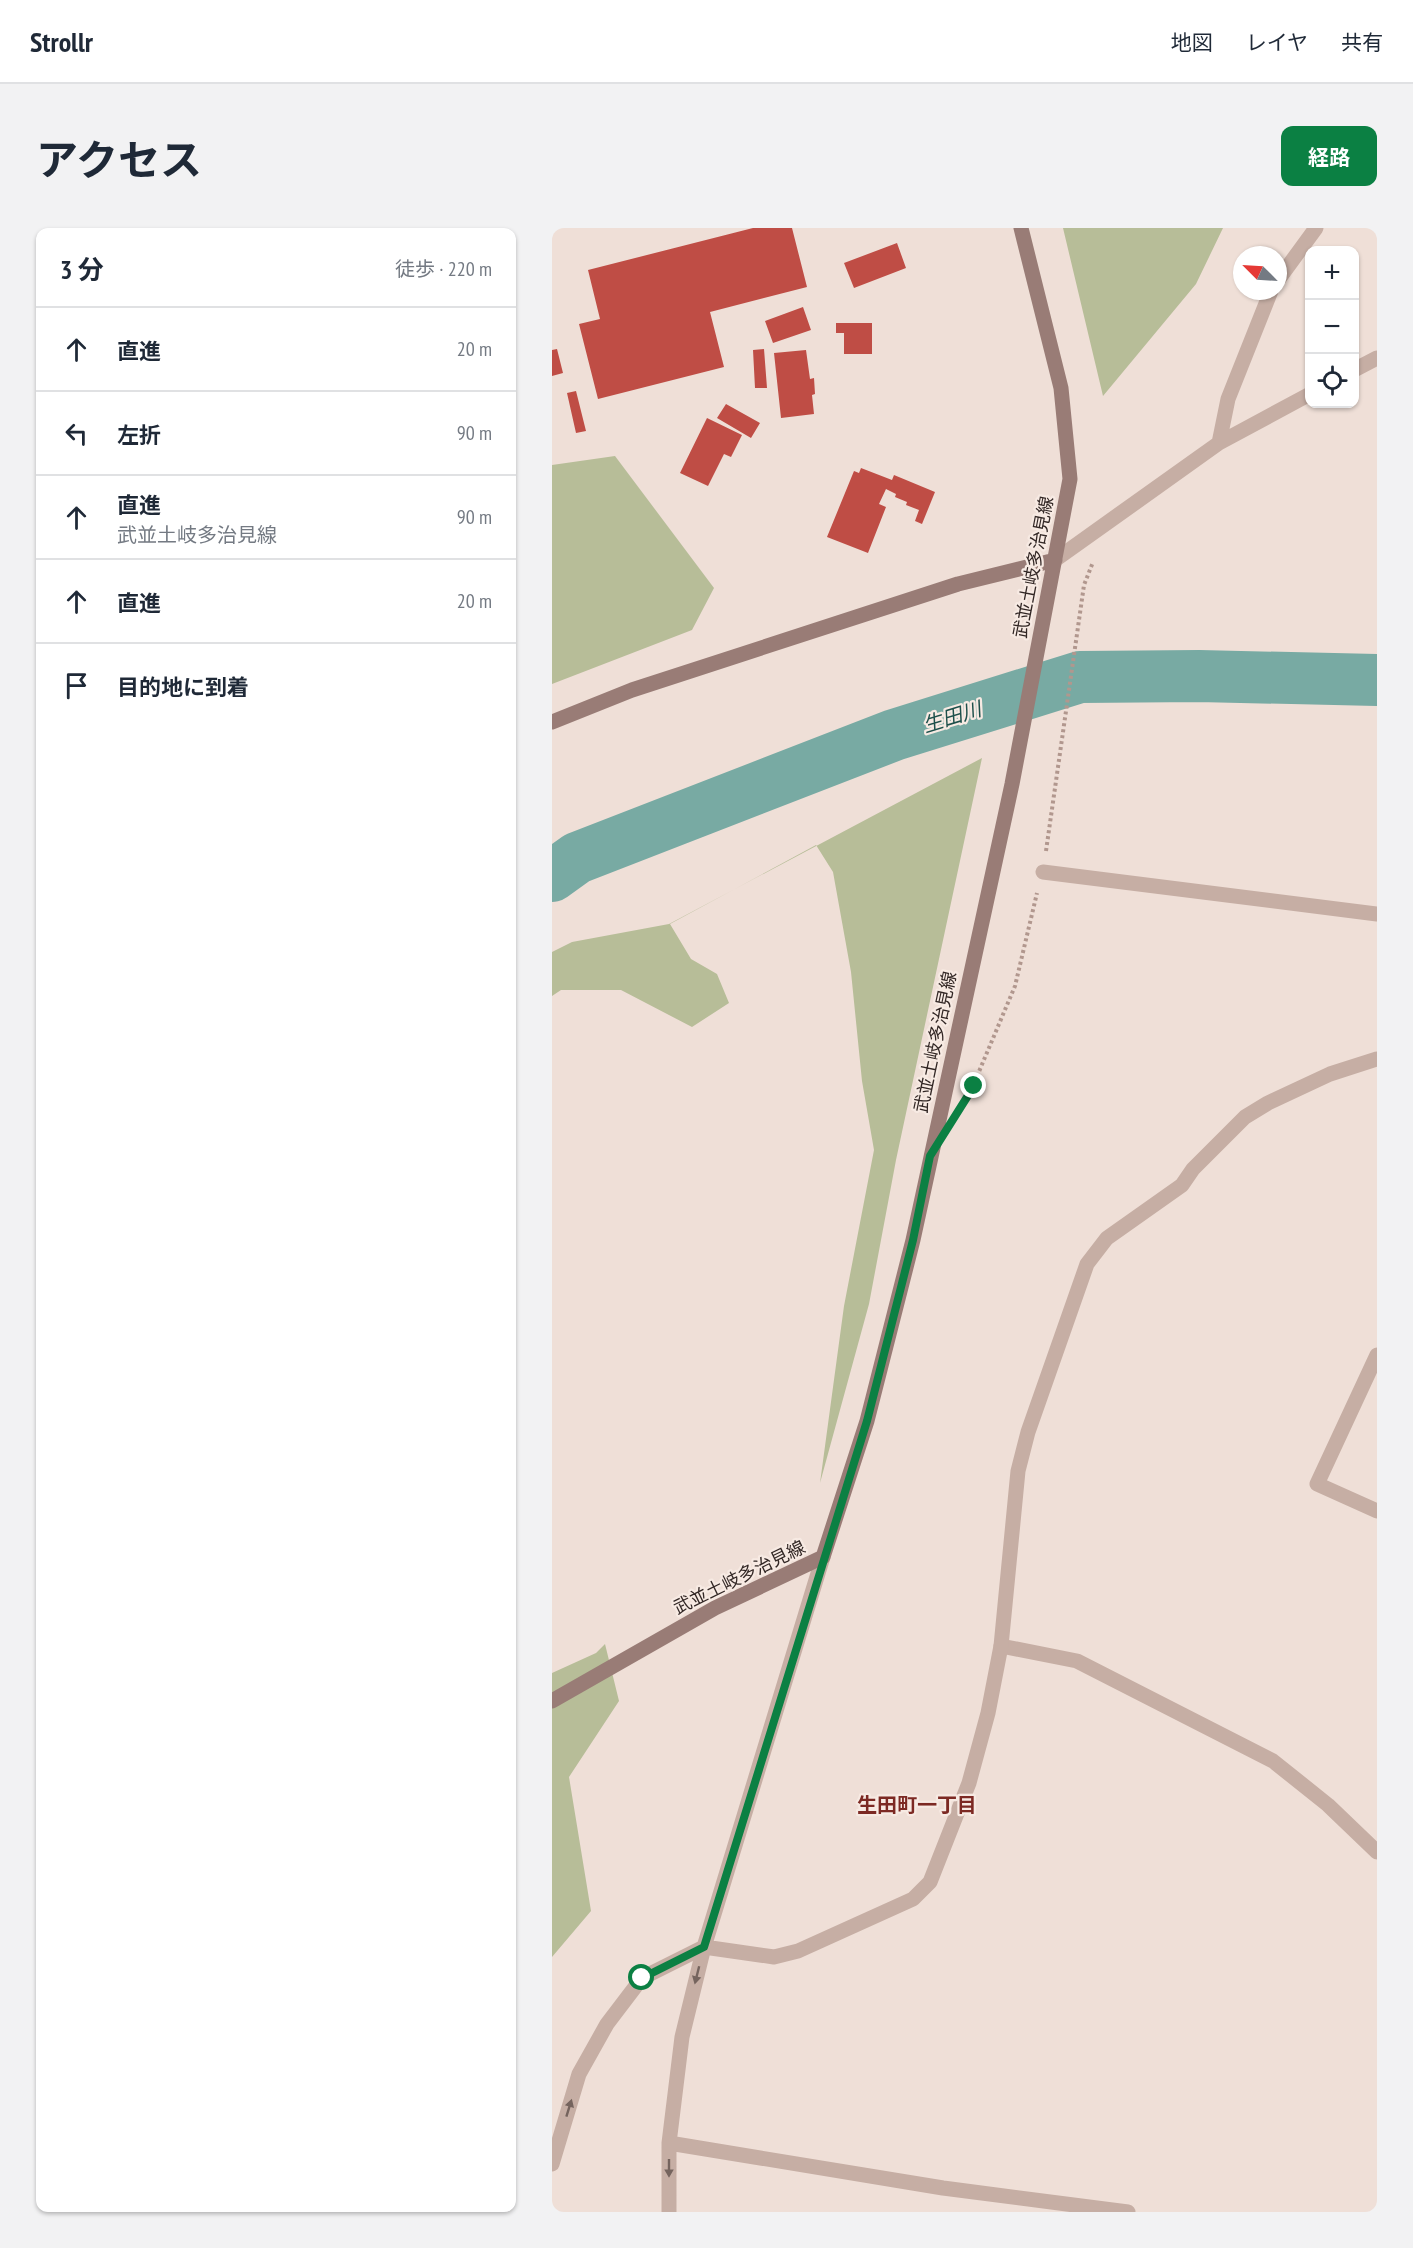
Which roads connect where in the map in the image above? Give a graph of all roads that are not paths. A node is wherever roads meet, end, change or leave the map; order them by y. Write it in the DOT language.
graph roads {
  1 [pos="1021,228"];
  2 [pos="1316,228"];
  3 [pos="1287,268"];
  4 [pos="1266,300"];
  5 [pos="1377,358"];
  6 [pos="1359,367"];
  7 [pos="1305,397"];
  8 [pos="1220,442"];
  9 [pos="1055,560"];
  10 [pos="552,722"];
  11 [pos="1043,872"];
  12 [pos="1377,914"];
  13 [pos="1377,1059"];
  14 [pos="1377,1355"];
  15 [pos="1377,1511"];
  16 [pos="823,1557"];
  17 [pos="1001,1646"];
  18 [pos="552,1701"];
  19 [pos="1377,1852"];
  20 [pos="704,1947"];
  21 [pos="669,2143"];
  22 [pos="552,2164"];
  23 [pos="669,2212"];
  24 [pos="1128,2212"];
  1 -- 9 [label="main road, 武並土岐多治見線"];
  2 -- 3 [label="street"];
  4 -- 8 [label="street"];
  5 -- 6 [label="street"];
  7 -- 8 [label="street"];
  8 -- 9 [label="street"];
  9 -- 10 [label="main road"];
  9 -- 16 [label="main road, 武並土岐多治見線"];
  11 -- 12 [label="street"];
  13 -- 17 [label="street"];
  14 -- 15 [label="street"];
  16 -- 18 [label="main road, 武並土岐多治見線"];
  16 -- 20 [label="street"];
  17 -- 19 [label="street"];
  17 -- 20 [label="street"];
  20 -- 21 [label="street, one-way"];
  22 -- 20 [label="street, one-way"];
  21 -- 23 [label="street, one-way"];
  21 -- 24 [label="street"];
}
